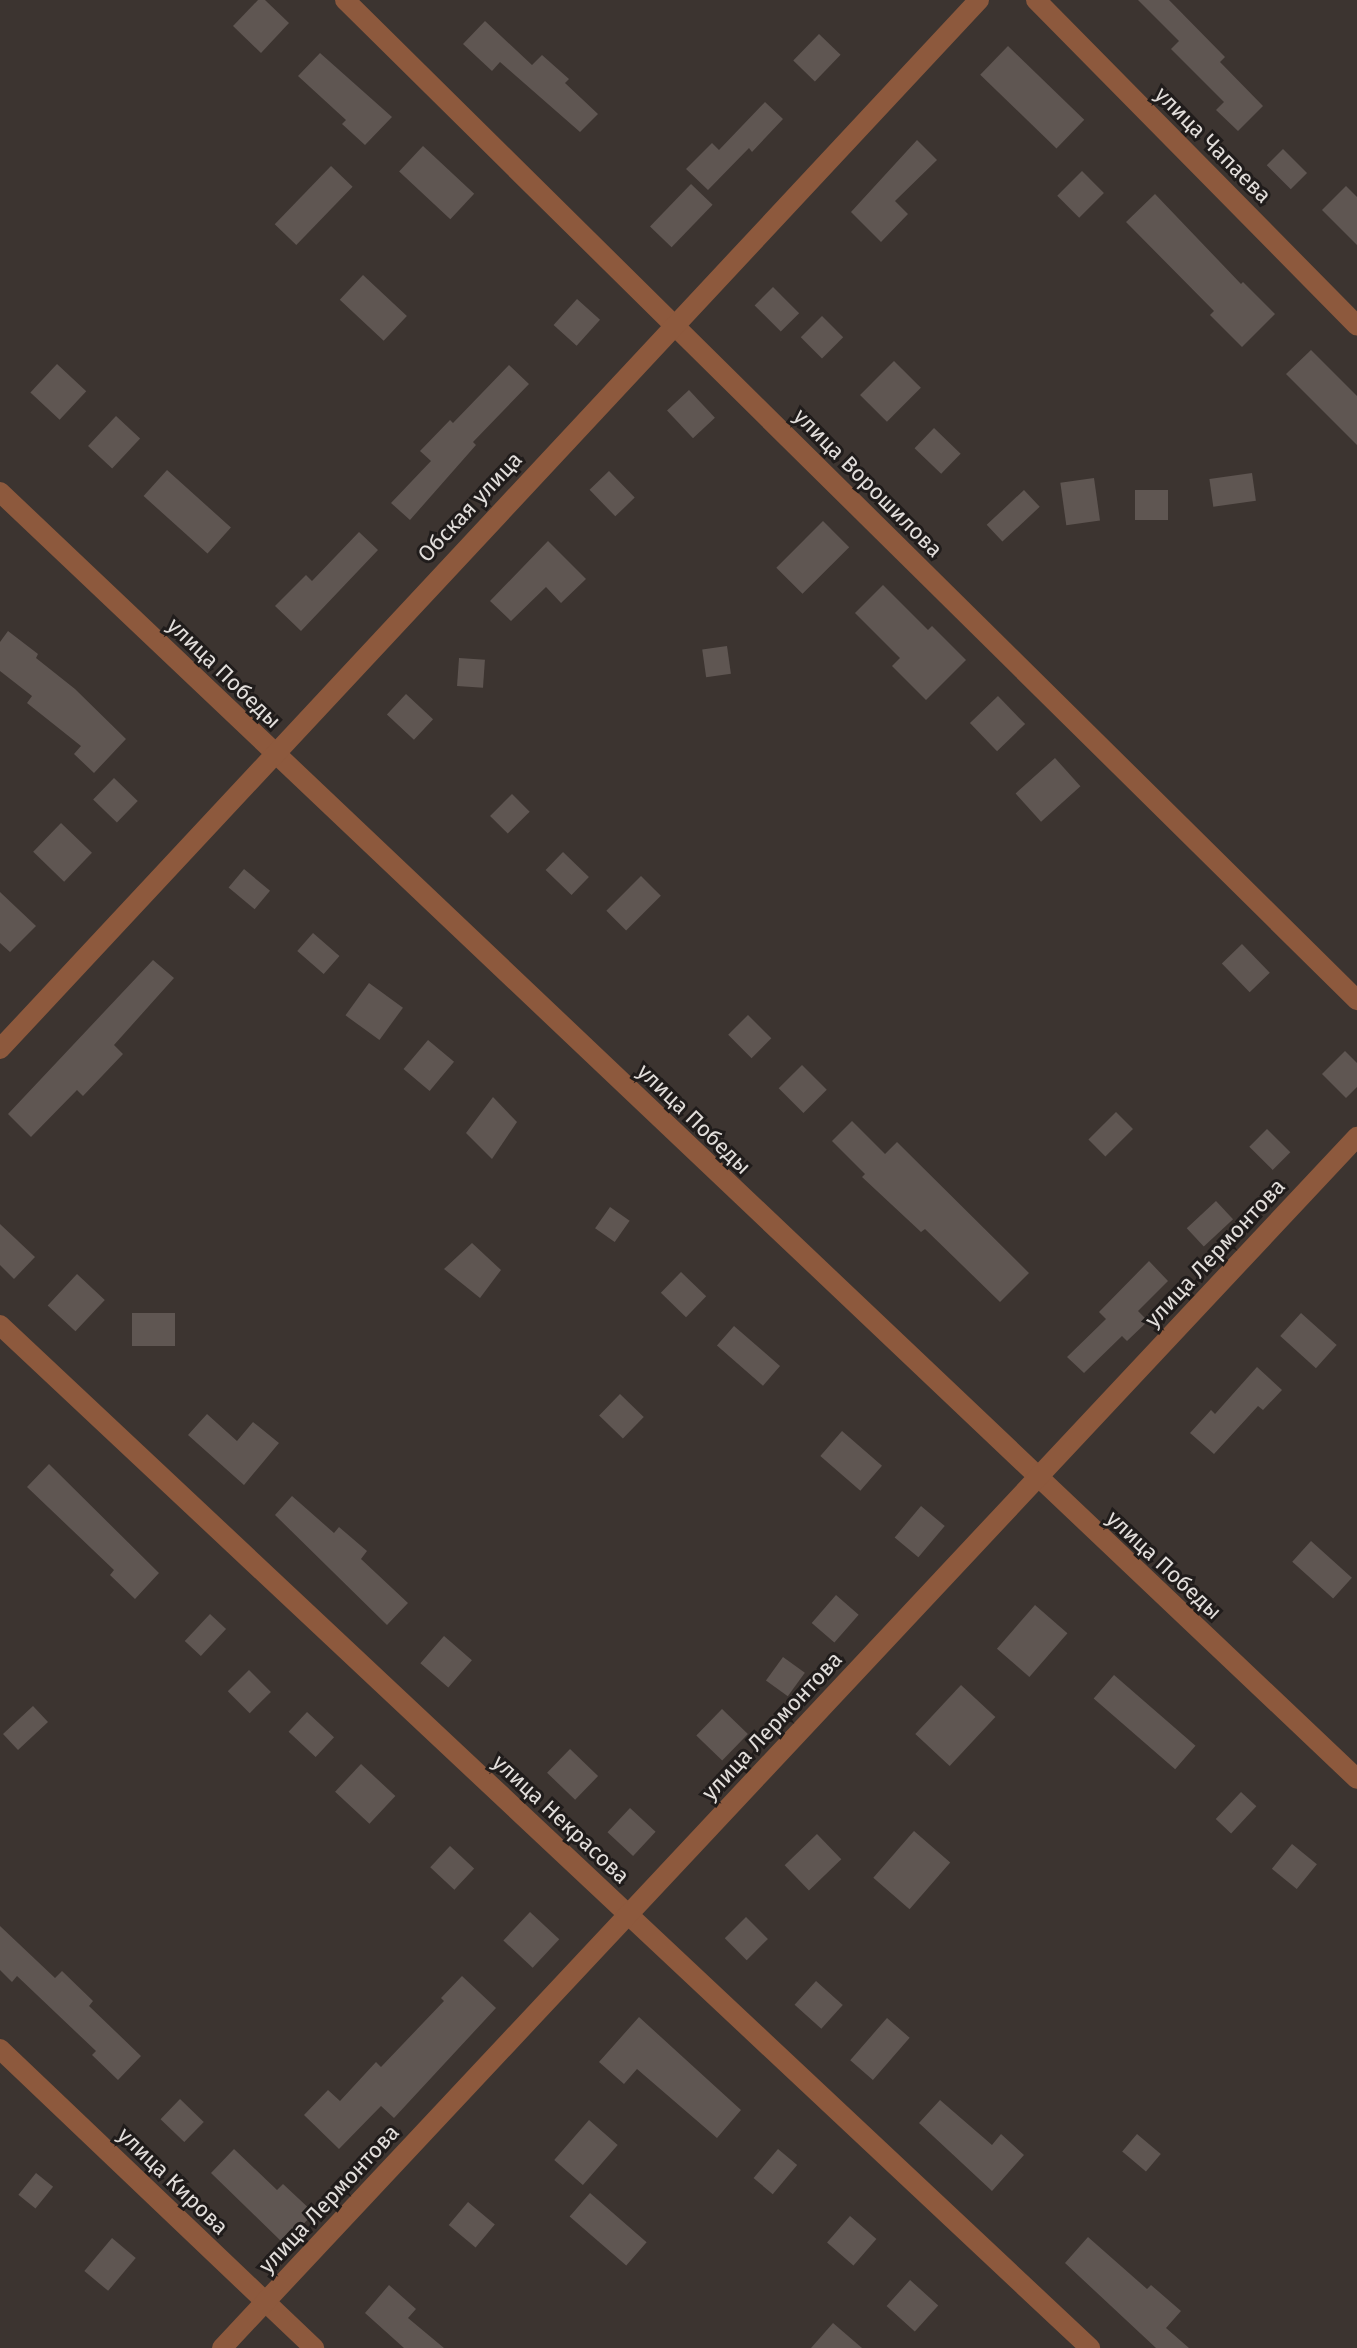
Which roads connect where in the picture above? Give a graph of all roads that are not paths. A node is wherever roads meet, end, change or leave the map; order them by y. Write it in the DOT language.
graph roads {
  1 [pos="345,0"];
  2 [pos="979,0"];
  3 [pos="1036,0"];
  4 [pos="673,324"];
  5 [pos="1357,325"];
  6 [pos="0,492"];
  7 [pos="274,753"];
  8 [pos="1357,1000"];
  9 [pos="0,1049"];
  10 [pos="1357,1137"];
  11 [pos="0,1325"];
  12 [pos="1037,1479"];
  13 [pos="1357,1779"];
  14 [pos="628,1915"];
  15 [pos="0,2049"];
  16 [pos="265,2302"];
  17 [pos="222,2348"];
  18 [pos="314,2348"];
  19 [pos="1090,2348"];
  1 -- 4 [label="street, улица Ворошилова"];
  2 -- 4 [label="street, Обская улица"];
  3 -- 5 [label="street, улица Чапаева"];
  4 -- 7 [label="street, Обская улица"];
  4 -- 8 [label="street, улица Ворошилова"];
  6 -- 7 [label="street, улица Победы"];
  7 -- 9 [label="street, Обская улица"];
  7 -- 12 [label="street, улица Победы"];
  10 -- 12 [label="street, улица Лермонтова"];
  11 -- 14 [label="street, улица Некрасова"];
  12 -- 13 [label="street, улица Победы"];
  12 -- 14 [label="street, улица Лермонтова"];
  14 -- 16 [label="street, улица Лермонтова"];
  14 -- 19 [label="street, улица Некрасова"];
  15 -- 16 [label="street, улица Кирова"];
  16 -- 17 [label="street, улица Лермонтова"];
  16 -- 18 [label="street, улица Кирова"];
}
